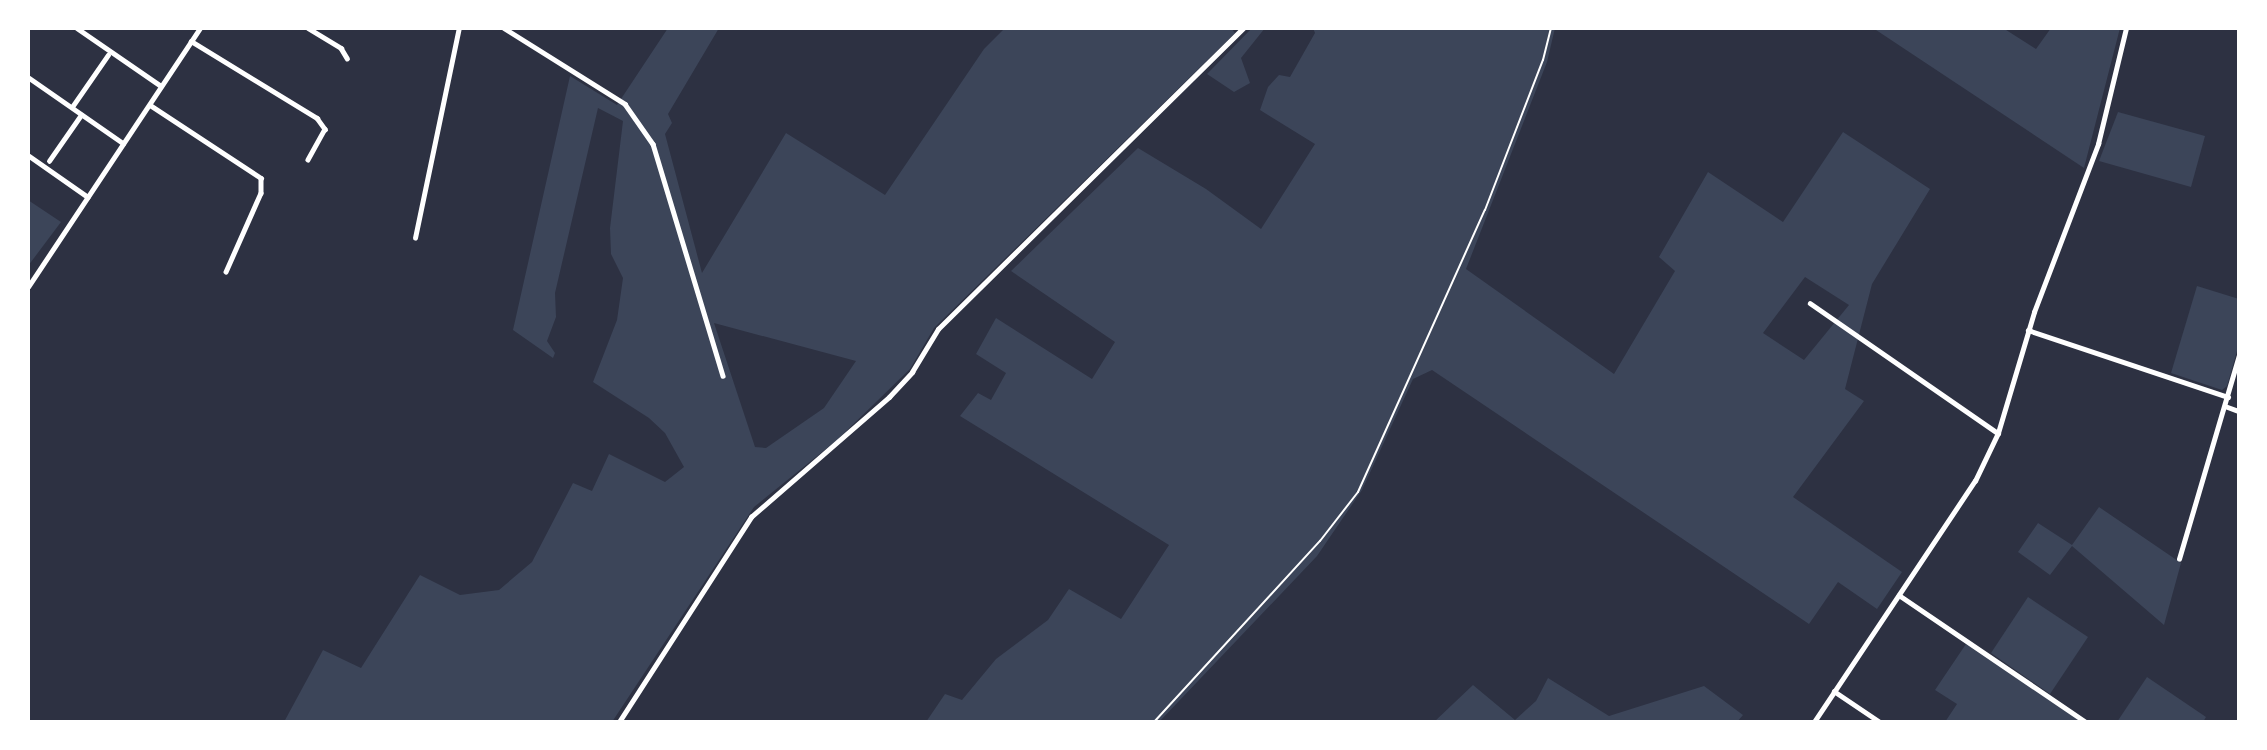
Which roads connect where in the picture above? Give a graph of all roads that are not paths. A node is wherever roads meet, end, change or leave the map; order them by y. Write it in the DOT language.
graph roads {
  1 [pos="77,28"];
  2 [pos="200,28"];
  3 [pos="308,28"];
  4 [pos="459,28"];
  5 [pos="504,28"];
  6 [pos="1243,28"];
  7 [pos="2126,28"];
  8 [pos="191,41"];
  9 [pos="108,55"];
  10 [pos="347,58"];
  11 [pos="28,77"];
  12 [pos="161,86"];
  13 [pos="150,105"];
  14 [pos="72,107"];
  15 [pos="81,115"];
  16 [pos="123,143"];
  17 [pos="28,155"];
  18 [pos="308,160"];
  19 [pos="49,161"];
  20 [pos="88,197"];
  21 [pos="415,238"];
  22 [pos="226,272"];
  23 [pos="28,286"];
  24 [pos="1810,303"];
  25 [pos="2028,330"];
  26 [pos="2239,355"];
  27 [pos="723,376"];
  28 [pos="2228,397"];
  29 [pos="2225,406"];
  30 [pos="2239,411"];
  31 [pos="1998,433"];
  32 [pos="2179,559"];
  33 [pos="1899,595"];
  34 [pos="1834,691"];
  35 [pos="618,722"];
  36 [pos="1814,722"];
  37 [pos="1880,722"];
  38 [pos="2086,722"];
  1 -- 12 [label="street"];
  2 -- 8 [label="street"];
  3 -- 10 [label="street"];
  4 -- 21 [label="street"];
  5 -- 27 [label="street"];
  6 -- 35 [label="street"];
  7 -- 25 [label="street"];
  8 -- 12 [label="street"];
  8 -- 18 [label="street"];
  9 -- 14 [label="street"];
  11 -- 14 [label="street"];
  12 -- 13 [label="street"];
  13 -- 16 [label="street"];
  13 -- 22 [label="street"];
  14 -- 15 [label="street"];
  15 -- 16 [label="street"];
  15 -- 19 [label="street"];
  16 -- 20 [label="street"];
  17 -- 20 [label="street"];
  20 -- 23 [label="street"];
  24 -- 31 [label="street"];
  25 -- 28 [label="street"];
  25 -- 31 [label="street"];
  26 -- 28 [label="street"];
  28 -- 29 [label="street"];
  29 -- 30 [label="street"];
  29 -- 32 [label="street"];
  31 -- 33 [label="street"];
  33 -- 34 [label="street"];
  33 -- 38 [label="street"];
  34 -- 36 [label="street"];
  34 -- 37 [label="street"];
}
